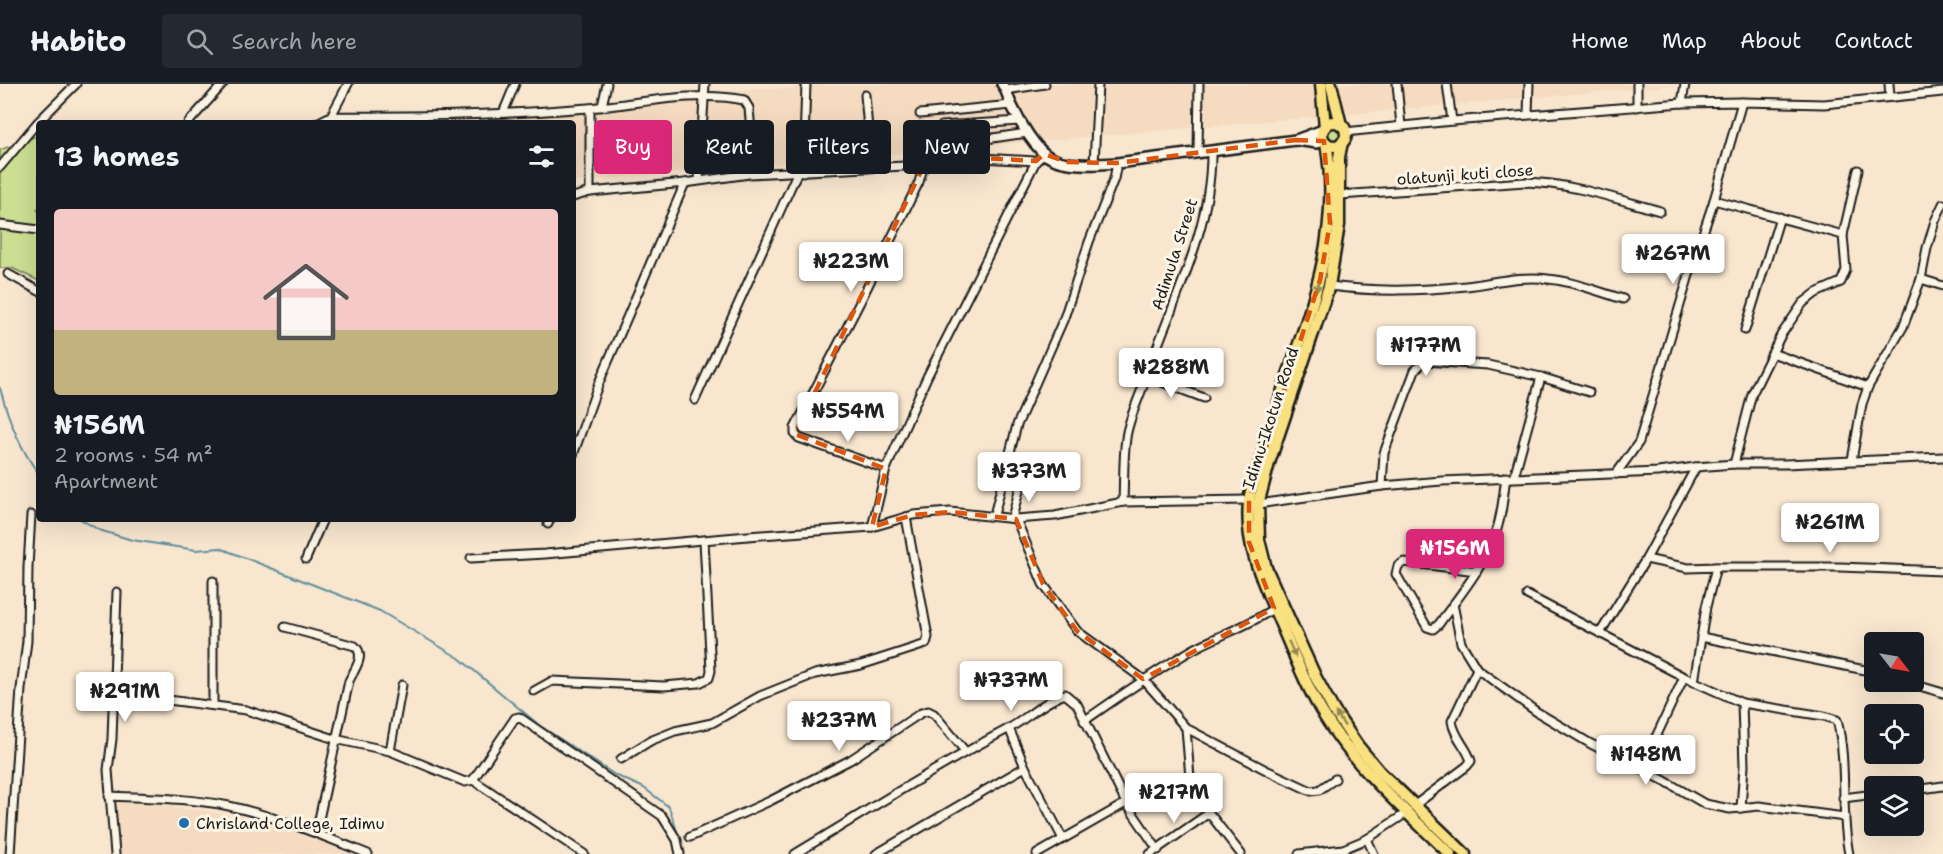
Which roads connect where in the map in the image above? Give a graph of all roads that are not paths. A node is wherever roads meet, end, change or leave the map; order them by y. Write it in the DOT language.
graph roads {
  1 [pos="76,84"];
  2 [pos="223,84"];
  3 [pos="348,84"];
  4 [pos="515,84"];
  5 [pos="607,84"];
  6 [pos="705,84"];
  7 [pos="806,84"];
  8 [pos="1045,84"];
  9 [pos="1098,84"];
  10 [pos="1199,84"];
  11 [pos="1321,84"];
  12 [pos="1331,84"];
  13 [pos="1397,84"];
  14 [pos="1447,84"];
  15 [pos="1529,84"];
  16 [pos="1637,84"];
  17 [pos="1686,84"];
  18 [pos="1890,84"];
  19 [pos="1004,87"];
  20 [pos="1943,92"];
  21 [pos="866,95"];
  22 [pos="704,96"];
  23 [pos="1890,97"];
  24 [pos="1742,102"];
  25 [pos="1682,103"];
  26 [pos="1011,105"];
  27 [pos="602,106"];
  28 [pos="1637,107"];
  29 [pos="590,108"];
  30 [pos="503,113"];
  31 [pos="920,114"];
  32 [pos="1528,114"];
  33 [pos="331,116"];
  34 [pos="40,120"];
  35 [pos="191,120"];
  36 [pos="323,120"];
  37 [pos="750,120"];
  38 [pos="804,120"];
  39 [pos="868,120"];
  40 [pos="1020,121"];
  41 [pos="1452,121"];
  42 [pos="990,123"];
  43 [pos="36,124"];
  44 [pos="1401,126"];
  45 [pos="1027,133"];
  46 [pos="1343,133"];
  47 [pos="1324,135"];
  48 [pos="990,138"];
  49 [pos="1211,151"];
  50 [pos="1198,153"];
  51 [pos="1044,154"];
  52 [pos="990,158"];
  53 [pos="1036,161"];
  54 [pos="1117,163"];
  55 [pos="1095,164"];
  56 [pos="0,167"];
  57 [pos="1858,170"];
  58 [pos="786,173"];
  59 [pos="800,174"];
  60 [pos="921,174"];
  61 [pos="699,180"];
  62 [pos="685,183"];
  63 [pos="590,192"];
  64 [pos="576,195"];
  65 [pos="1340,195"];
  66 [pos="1714,200"];
  67 [pos="1943,204"];
  68 [pos="1660,211"];
  69 [pos="1780,217"];
  70 [pos="0,225"];
  71 [pos="36,230"];
  72 [pos="1843,235"];
  73 [pos="8,274"];
  74 [pos="1921,279"];
  75 [pos="1329,286"];
  76 [pos="1943,286"];
  77 [pos="36,289"];
  78 [pos="1623,299"];
  79 [pos="1745,330"];
  80 [pos="1772,353"];
  81 [pos="1146,376"];
  82 [pos="1540,377"];
  83 [pos="1868,387"];
  84 [pos="1589,392"];
  85 [pos="1204,398"];
  86 [pos="695,400"];
  87 [pos="576,447"];
  88 [pos="1943,457"];
  89 [pos="1852,460"];
  90 [pos="1734,464"];
  91 [pos="1696,466"];
  92 [pos="886,470"];
  93 [pos="1616,474"];
  94 [pos="1510,477"];
  95 [pos="1024,478"];
  96 [pos="1382,486"];
  97 [pos="1123,502"];
  98 [pos="1254,502"];
  99 [pos="31,515"];
  100 [pos="994,515"];
  101 [pos="906,517"];
  102 [pos="1014,518"];
  103 [pos="322,522"];
  104 [pos="872,527"];
  105 [pos="704,541"];
  106 [pos="471,558"];
  107 [pos="306,559"];
  108 [pos="1646,559"];
  109 [pos="1716,567"];
  110 [pos="1477,571"];
  111 [pos="1943,571"];
  112 [pos="213,581"];
  113 [pos="117,592"];
  114 [pos="1527,595"];
  115 [pos="1453,604"];
  116 [pos="1274,608"];
  117 [pos="285,627"];
  118 [pos="1600,633"];
  119 [pos="1701,637"];
  120 [pos="1477,669"];
  121 [pos="1864,670"];
  122 [pos="1684,677"];
  123 [pos="1143,679"];
  124 [pos="1694,682"];
  125 [pos="402,685"];
  126 [pos="1924,687"];
  127 [pos="534,691"];
  128 [pos="114,693"];
  129 [pos="1943,693"];
  130 [pos="1742,703"];
  131 [pos="213,705"];
  132 [pos="1084,721"];
  133 [pos="1009,728"];
  134 [pos="1186,728"];
  135 [pos="335,739"];
  136 [pos="390,751"];
  137 [pos="964,751"];
  138 [pos="621,759"];
  139 [pos="1025,767"];
  140 [pos="1641,769"];
  141 [pos="1335,779"];
  142 [pos="473,780"];
  143 [pos="1943,786"];
  144 [pos="1924,789"];
  145 [pos="1864,795"];
  146 [pos="109,796"];
  147 [pos="1843,798"];
  148 [pos="1126,803"];
  149 [pos="1411,808"];
  150 [pos="1741,808"];
  151 [pos="1209,813"];
  152 [pos="1845,817"];
  153 [pos="316,833"];
  154 [pos="690,837"];
  155 [pos="1063,839"];
  156 [pos="1366,839"];
  157 [pos="1158,850"];
  158 [pos="10,854"];
  159 [pos="115,854"];
  160 [pos="368,854"];
  161 [pos="584,854"];
  162 [pos="680,854"];
  163 [pos="795,854"];
  164 [pos="876,854"];
  165 [pos="1037,854"];
  166 [pos="1150,854"];
  167 [pos="1241,854"];
  168 [pos="1299,854"];
  169 [pos="1374,854"];
  170 [pos="1450,854"];
  171 [pos="1465,854"];
  172 [pos="1849,854"];
  1 -- 34 [label="street"];
  2 -- 35 [label="street"];
  3 -- 33 [label="street"];
  4 -- 30 [label="street"];
  5 -- 27 [label="street"];
  6 -- 22 [label="street"];
  7 -- 38 [label="street"];
  8 -- 19 [label="street"];
  9 -- 55 [label="street"];
  10 -- 50 [label="street"];
  11 -- 47 [label="main road, Idimu-Ikotun Road"];
  12 -- 46 [label="main road, Idimu-Ikotun Road"];
  13 -- 44 [label="street"];
  14 -- 41 [label="street"];
  15 -- 32 [label="street"];
  16 -- 28 [label="street"];
  17 -- 25 [label="street"];
  18 -- 23 [label="street"];
  19 -- 26 [label="street"];
  20 -- 23 [label="street"];
  21 -- 39 [label="street"];
  22 -- 27 [label="street"];
  22 -- 37 [label="street"];
  22 -- 61 [label="street"];
  23 -- 24 [label="street"];
  24 -- 25 [label="street"];
  24 -- 66 [label="street"];
  25 -- 28 [label="street"];
  26 -- 31 [label="street"];
  26 -- 40 [label="street"];
  27 -- 29 [label="street"];
  28 -- 32 [label="street"];
  29 -- 30 [label="street"];
  29 -- 63 [label="street"];
  30 -- 33 [label="street"];
  32 -- 41 [label="street"];
  33 -- 36 [label="street"];
  40 -- 42 [label="street"];
  40 -- 45 [label="street"];
  41 -- 44 [label="street"];
  43 -- 56 [label="street"];
  44 -- 46 [label="street"];
  45 -- 48 [label="street"];
  45 -- 51 [label="street"];
  46 -- 47 [label="main road"];
  46 -- 47 [label="main road"];
  46 -- 65 [label="main road, Idimu-Ikotun Road"];
  47 -- 49 [label="street"];
  47 -- 98 [label="main road, Idimu-Ikotun Road, one-way"];
  49 -- 50 [label="street"];
  49 -- 81 [label="street, Adimula Street"];
  50 -- 54 [label="street"];
  51 -- 53 [label="street"];
  51 -- 55 [label="street"];
  52 -- 53 [label="street"];
  53 -- 92 [label="street"];
  54 -- 55 [label="street"];
  54 -- 100 [label="street"];
  57 -- 72 [label="street"];
  58 -- 61 [label="street"];
  59 -- 86 [label="street"];
  60 -- 92 [label="street"];
  61 -- 62 [label="street"];
  62 -- 63 [label="street"];
  62 -- 87 [label="street"];
  63 -- 64 [label="street"];
  65 -- 68 [label="street, olatunji kuti close"];
  65 -- 75 [label="main road, Idimu-Ikotun Road"];
  66 -- 69 [label="street"];
  66 -- 93 [label="street"];
  67 -- 74 [label="street"];
  69 -- 72 [label="street"];
  69 -- 79 [label="street"];
  70 -- 71 [label="street"];
  72 -- 80 [label="street"];
  73 -- 77 [label="street"];
  74 -- 76 [label="street"];
  74 -- 83 [label="street"];
  75 -- 78 [label="street"];
  75 -- 98 [label="main road, Idimu-Ikotun Road"];
  80 -- 83 [label="street"];
  80 -- 90 [label="street"];
  81 -- 85 [label="street"];
  81 -- 97 [label="street, Adimula Street"];
  82 -- 84 [label="street"];
  82 -- 94 [label="street"];
  82 -- 96 [label="street"];
  83 -- 89 [label="street"];
  88 -- 89 [label="street"];
  89 -- 90 [label="street"];
  90 -- 91 [label="street"];
  91 -- 93 [label="street"];
  91 -- 108 [label="street"];
  92 -- 104 [label="street"];
  93 -- 94 [label="street"];
  94 -- 96 [label="street"];
  94 -- 110 [label="street"];
  95 -- 102 [label="street"];
  96 -- 98 [label="street"];
  97 -- 98 [label="street"];
  97 -- 102 [label="street"];
  98 -- 116 [label="main road, Idimu-Ikotun Road"];
  149 -- 98 [label="main road, Idimu-Ikotun Road, one-way"];
  99 -- 158 [label="street"];
  100 -- 101 [label="street"];
  100 -- 102 [label="street"];
  101 -- 104 [label="street"];
  101 -- 138 [label="street"];
  102 -- 123 [label="street"];
  103 -- 107 [label="street"];
  104 -- 105 [label="street"];
  105 -- 106 [label="street"];
  105 -- 127 [label="street"];
  108 -- 109 [label="street"];
  108 -- 118 [label="street"];
  109 -- 111 [label="street"];
  109 -- 119 [label="street"];
  110 -- 115 [label="street"];
  110 -- 115 [label="street"];
  112 -- 131 [label="street"];
  113 -- 128 [label="street"];
  114 -- 118 [label="street"];
  115 -- 120 [label="street"];
  116 -- 123 [label="street"];
  116 -- 149 [label="main road, Idimu-Ikotun Road, one-way"];
  117 -- 135 [label="street"];
  118 -- 122 [label="street"];
  119 -- 121 [label="street"];
  119 -- 124 [label="street"];
  120 -- 140 [label="street"];
  120 -- 149 [label="street"];
  122 -- 124 [label="street"];
  122 -- 140 [label="street"];
  123 -- 132 [label="street"];
  123 -- 134 [label="street"];
  124 -- 130 [label="street"];
  125 -- 136 [label="street"];
  126 -- 129 [label="street"];
  128 -- 131 [label="street"];
  128 -- 146 [label="street"];
  130 -- 147 [label="street"];
  130 -- 150 [label="street"];
  131 -- 135 [label="street"];
  132 -- 133 [label="street"];
  132 -- 148 [label="street"];
  133 -- 137 [label="street"];
  133 -- 139 [label="street"];
  134 -- 141 [label="street"];
  134 -- 151 [label="street"];
  135 -- 136 [label="street"];
  135 -- 153 [label="street"];
  136 -- 142 [label="street"];
  137 -- 154 [label="street"];
  137 -- 163 [label="street"];
  139 -- 155 [label="street"];
  139 -- 164 [label="street"];
  140 -- 150 [label="street"];
  142 -- 161 [label="street"];
  142 -- 162 [label="street"];
  143 -- 144 [label="street"];
  145 -- 147 [label="street"];
  146 -- 153 [label="street"];
  146 -- 159 [label="street"];
  147 -- 152 [label="street"];
  148 -- 155 [label="street"];
  148 -- 157 [label="street"];
  149 -- 156 [label="street"];
  149 -- 170 [label="main road, Idimu-Ikotun Road"];
  149 -- 171 [label="main road, Idimu-Ikotun Road"];
  150 -- 152 [label="street"];
  151 -- 157 [label="street"];
  151 -- 167 [label="street"];
  152 -- 172 [label="street"];
  153 -- 160 [label="street"];
  155 -- 165 [label="street"];
  156 -- 168 [label="street"];
  156 -- 169 [label="street"];
  157 -- 166 [label="street"];
}
